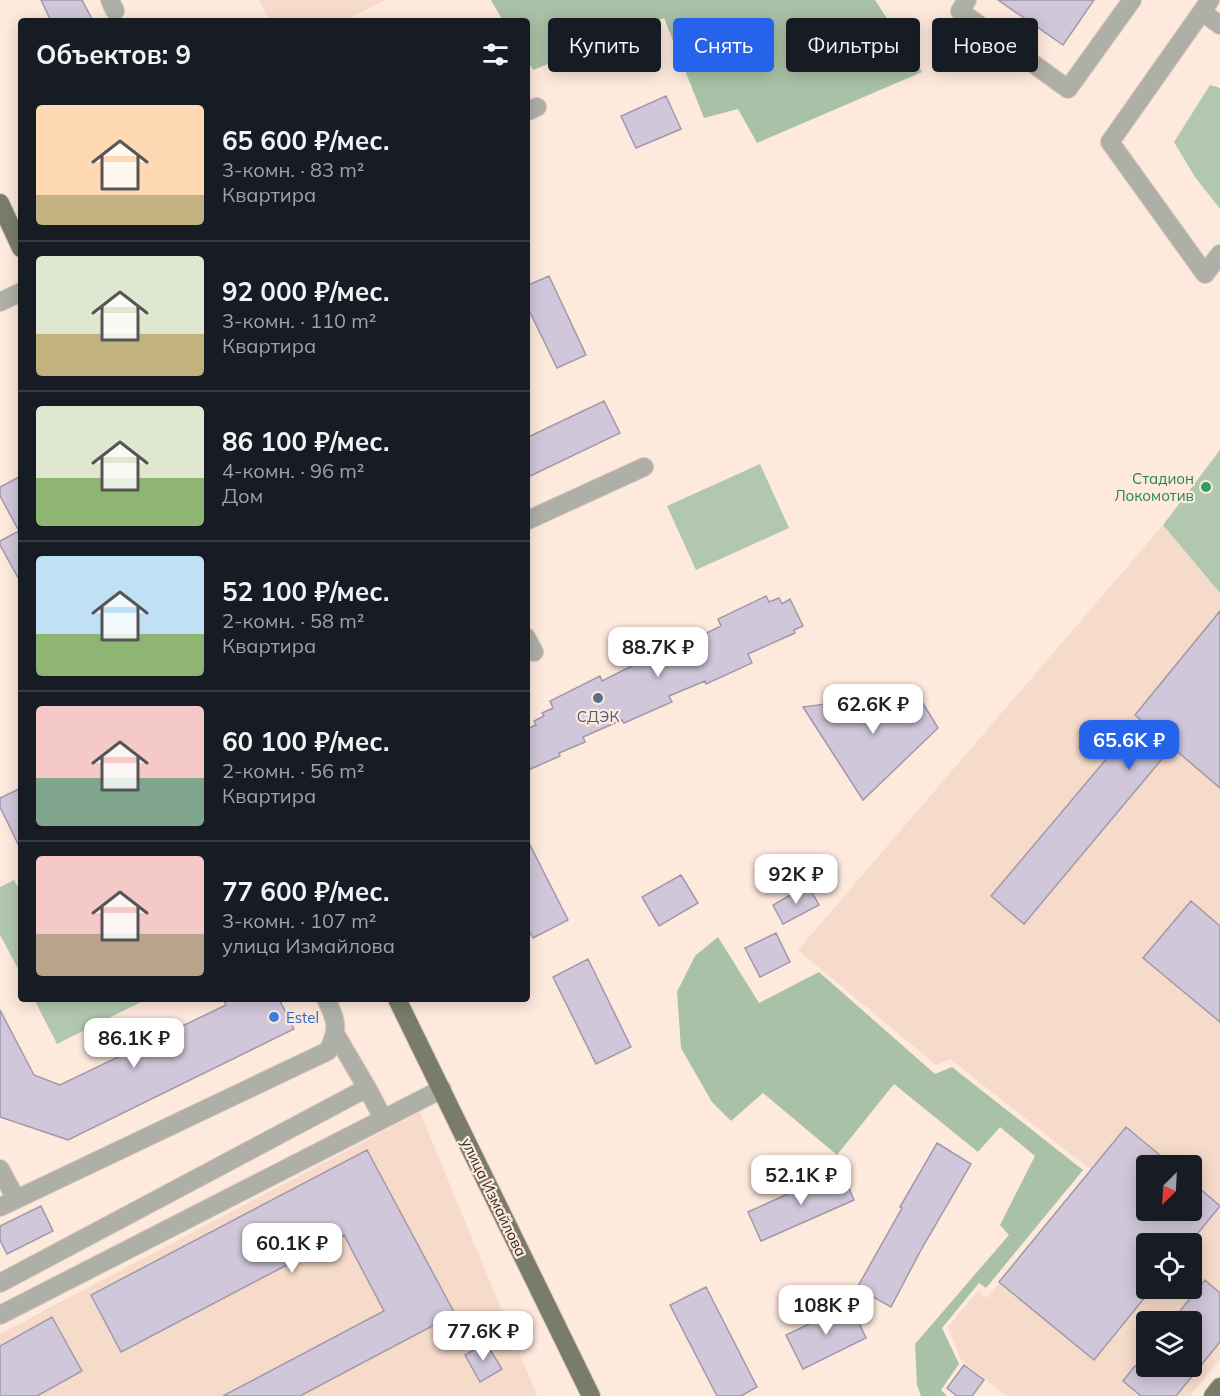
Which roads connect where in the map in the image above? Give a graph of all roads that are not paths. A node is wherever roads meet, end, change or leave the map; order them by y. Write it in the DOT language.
graph roads {
  1 [pos="967,0"];
  2 [pos="1132,0"];
  3 [pos="1206,6"];
  4 [pos="1220,25"];
  5 [pos="0,203"];
  6 [pos="18,242"];
  7 [pos="1220,254"];
  8 [pos="18,293"];
  9 [pos="0,302"];
  10 [pos="644,467"];
  11 [pos="530,519"];
  12 [pos="328,1002"];
  13 [pos="398,1002"];
  14 [pos="336,1035"];
  15 [pos="367,1088"];
  16 [pos="442,1089"];
  17 [pos="383,1118"];
  18 [pos="0,1169"];
  19 [pos="8,1203"];
  20 [pos="0,1286"];
  21 [pos="6,1312"];
  22 [pos="1220,1387"];
  23 [pos="591,1396"];
  24 [pos="1213,1396"];
  1 -- 2 [label="street"];
  3 -- 4 [label="street"];
  3 -- 7 [label="street"];
  5 -- 6 [label="main road"];
  8 -- 9 [label="street"];
  10 -- 11 [label="street"];
  12 -- 14 [label="street"];
  13 -- 16 [label="main road, улица Измайлова"];
  14 -- 15 [label="street"];
  14 -- 19 [label="street"];
  15 -- 17 [label="street"];
  15 -- 20 [label="street"];
  16 -- 17 [label="street"];
  16 -- 23 [label="main road, улица Измайлова"];
  17 -- 21 [label="street"];
  18 -- 19 [label="street"];
  20 -- 21 [label="street"];
  22 -- 24 [label="main road"];
}
